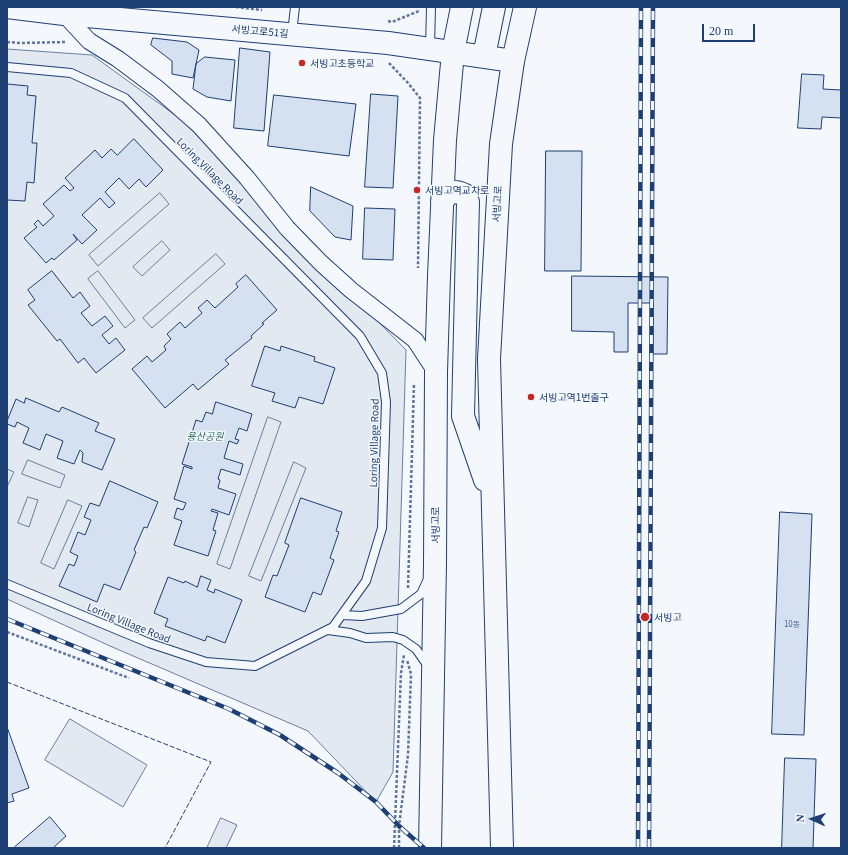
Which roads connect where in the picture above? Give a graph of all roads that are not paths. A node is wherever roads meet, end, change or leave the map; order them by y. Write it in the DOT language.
graph roads {
  1 [pos="7,7"];
  2 [pos="294,7"];
  3 [pos="431,7"];
  4 [pos="462,7"];
  5 [pos="494,7"];
  6 [pos="526,7"];
  7 [pos="64,14"];
  8 [pos="292,34"];
  9 [pos="430,48"];
  10 [pos="453,52"];
  11 [pos="484,56"];
  12 [pos="513,61"];
  13 [pos="7,67"];
  14 [pos="442,201"];
  15 [pos="436,372"];
  16 [pos="492,500"];
  17 [pos="435,564"];
  18 [pos="7,584"];
  19 [pos="342,615"];
  20 [pos="328,630"];
  21 [pos="432,672"];
  22 [pos="430,848"];
  23 [pos="502,848"];
  1 -- 7 [label="main road, 서빙고로51길"];
  2 -- 8 [label="lane"];
  3 -- 9 [label="lane"];
  4 -- 10 [label="main road, 서빙고로"];
  5 -- 11 [label="main road"];
  6 -- 12 [label="main road, 서빙고로"];
  7 -- 8 [label="main road, 서빙고로51길"];
  7 -- 15 [label="street"];
  8 -- 9 [label="main road, 서빙고로51길"];
  9 -- 10 [label="main road, 서빙고로51길"];
  10 -- 11 [label="main road, 서빙고로51길"];
  10 -- 14 [label="main road, 서빙고로"];
  11 -- 12 [label="main road, 서빙고로51길"];
  12 -- 16 [label="main road, 서빙고로"];
  13 -- 19 [label="lane, Loring Village Road"];
  14 -- 15 [label="main road, 서빙고로"];
  14 -- 16 [label="main road, 서빙고로"];
  15 -- 17 [label="main road, 서빙고로"];
  16 -- 23 [label="main road, 서빙고로"];
  17 -- 19 [label="lane"];
  17 -- 21 [label="main road, 서빙고로"];
  18 -- 20 [label="lane, Loring Village Road"];
  19 -- 20 [label="lane, Loring Village Road"];
  20 -- 21 [label="lane"];
  21 -- 22 [label="main road, 서빙고로"];
}
